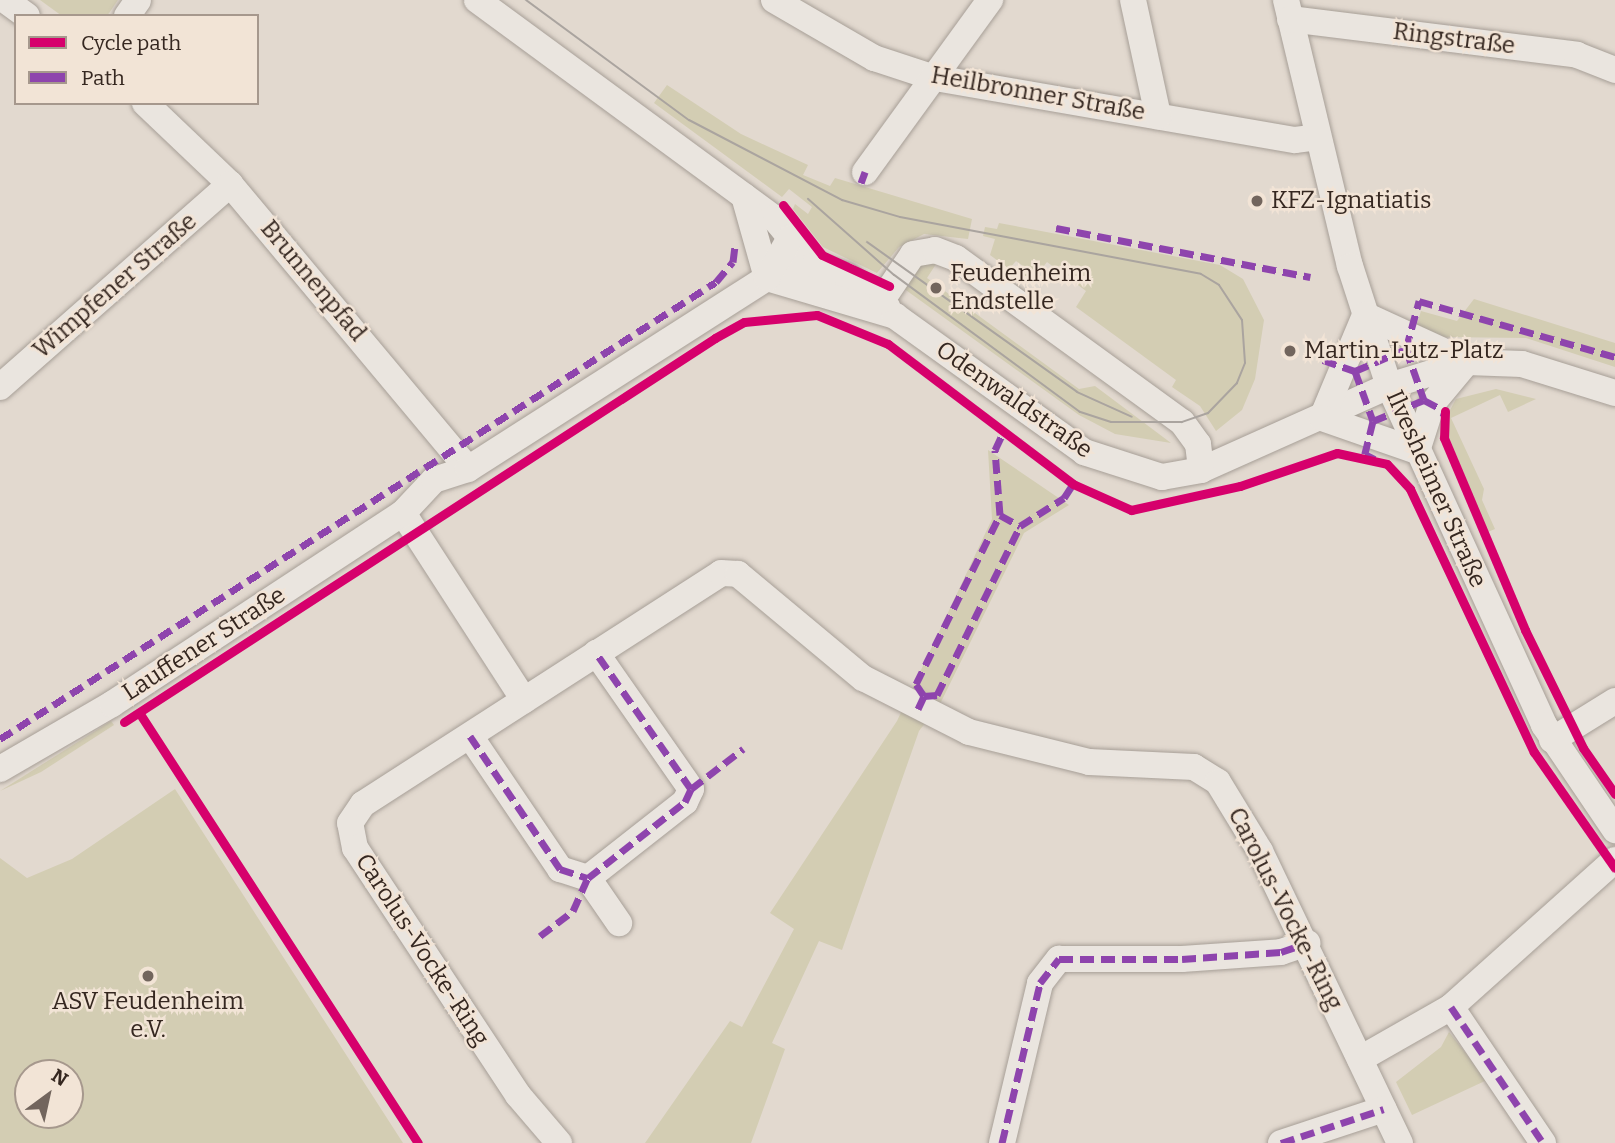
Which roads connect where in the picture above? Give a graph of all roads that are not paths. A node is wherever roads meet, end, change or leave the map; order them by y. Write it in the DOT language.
graph roads {
  1 [pos="5,0"];
  2 [pos="477,0"];
  3 [pos="774,0"];
  4 [pos="990,0"];
  5 [pos="1133,0"];
  6 [pos="1288,9"];
  7 [pos="24,14"];
  8 [pos="1615,71"];
  9 [pos="935,78"];
  10 [pos="147,105"];
  11 [pos="1158,116"];
  12 [pos="1318,137"];
  13 [pos="865,172"];
  14 [pos="230,184"];
  15 [pos="744,196"];
  16 [pos="790,238"];
  17 [pos="814,266"];
  18 [pos="767,278"];
  19 [pos="889,308"];
  20 [pos="1365,315"];
  21 [pos="1467,362"];
  22 [pos="0,387"];
  23 [pos="1389,387"];
  24 [pos="1615,393"];
  25 [pos="1322,418"];
  26 [pos="1417,451"];
  27 [pos="468,469"];
  28 [pos="1201,470"];
  29 [pos="404,513"];
  30 [pos="596,653"];
  31 [pos="524,700"];
  32 [pos="1615,701"];
  33 [pos="470,736"];
  34 [pos="1552,740"];
  35 [pos="0,769"];
  36 [pos="1615,830"];
  37 [pos="1615,860"];
  38 [pos="588,878"];
  39 [pos="619,923"];
  40 [pos="1307,943"];
  41 [pos="1451,1007"];
  42 [pos="1360,1059"];
  43 [pos="1384,1109"];
  44 [pos="559,1143"];
  45 [pos="1002,1143"];
  46 [pos="1281,1143"];
  47 [pos="1401,1143"];
  48 [pos="1543,1143"];
  1 -- 7 [label="street"];
  2 -- 15 [label="street"];
  3 -- 9 [label="street, Heilbronner Straße"];
  4 -- 9 [label="street"];
  5 -- 11 [label="street"];
  6 -- 8 [label="street, Ringstraße"];
  6 -- 12 [label="street, Ilvesheimer Straße"];
  9 -- 11 [label="street, Heilbronner Straße"];
  9 -- 13 [label="street"];
  10 -- 14 [label="street, Brunnenpfad"];
  11 -- 12 [label="street, Heilbronner Straße"];
  12 -- 20 [label="street, Ilvesheimer Straße"];
  14 -- 22 [label="street, Wimpfener Straße"];
  14 -- 27 [label="street, Brunnenpfad"];
  15 -- 16 [label="street"];
  15 -- 18 [label="street"];
  16 -- 17 [label="street"];
  16 -- 18 [label="street"];
  17 -- 18 [label="street"];
  17 -- 19 [label="street, Odenwaldstraße"];
  18 -- 19 [label="street, Odenwaldstraße"];
  18 -- 27 [label="street, Lauffener Straße"];
  19 -- 28 [label="street, Odenwaldstraße"];
  19 -- 28 [label="street"];
  20 -- 21 [label="street"];
  20 -- 23 [label="street, Ilvesheimer Straße"];
  20 -- 25 [label="street"];
  21 -- 23 [label="street, Odenwaldstraße"];
  21 -- 24 [label="street, Odenwaldstraße"];
  21 -- 26 [label="street"];
  23 -- 25 [label="street, Odenwaldstraße"];
  23 -- 26 [label="street, Ilvesheimer Straße"];
  25 -- 26 [label="street"];
  25 -- 28 [label="street, Odenwaldstraße"];
  26 -- 34 [label="street, Ilvesheimer Straße"];
  27 -- 29 [label="street, Lauffener Straße"];
  29 -- 31 [label="street"];
  29 -- 35 [label="street, Lauffener Straße"];
  30 -- 31 [label="street, Carolus-Vocke-Ring"];
  30 -- 38 [label="street"];
  30 -- 40 [label="street, Carolus-Vocke-Ring"];
  31 -- 33 [label="street, Carolus-Vocke-Ring"];
  32 -- 34 [label="street"];
  33 -- 38 [label="street"];
  33 -- 44 [label="street, Carolus-Vocke-Ring"];
  34 -- 36 [label="street, Ilvesheimer Straße"];
  37 -- 41 [label="street"];
  38 -- 39 [label="street"];
  40 -- 42 [label="street, Carolus-Vocke-Ring"];
  40 -- 45 [label="street"];
  41 -- 42 [label="street"];
  41 -- 48 [label="street"];
  42 -- 43 [label="street, Carolus-Vocke-Ring"];
  43 -- 46 [label="street"];
  43 -- 47 [label="street, Carolus-Vocke-Ring"];
}
